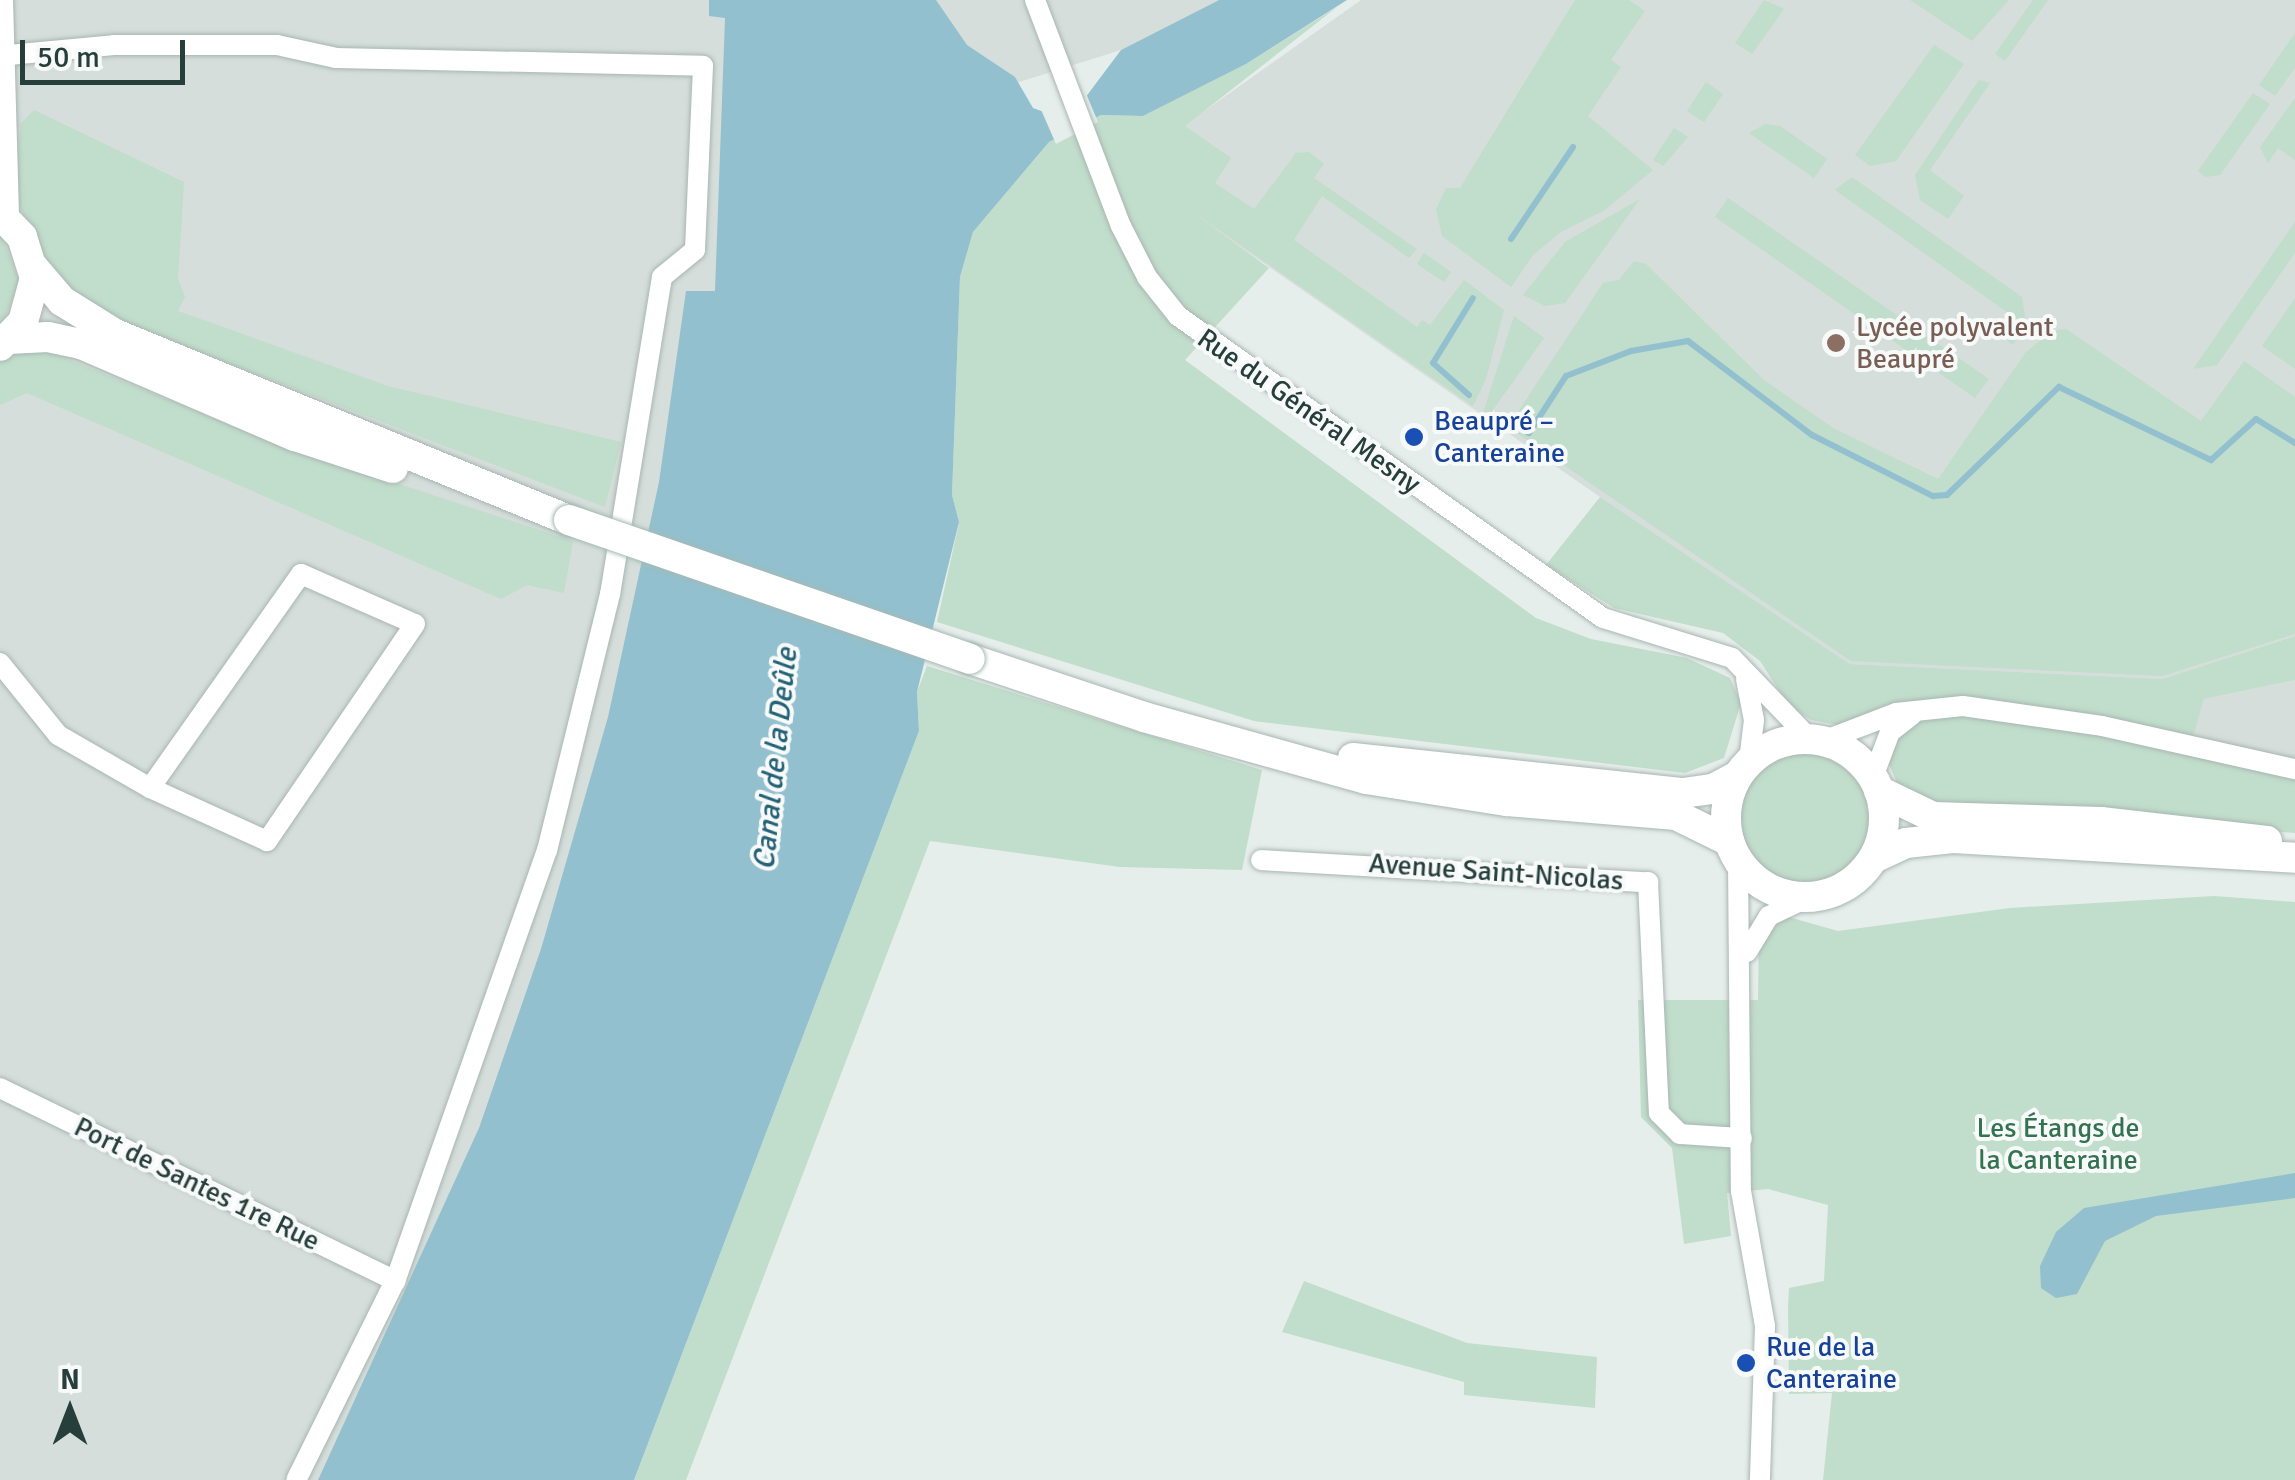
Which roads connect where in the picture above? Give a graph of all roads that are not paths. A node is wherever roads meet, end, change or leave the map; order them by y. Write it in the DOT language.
graph roads {
  1 [pos="3,0"];
  2 [pos="1035,0"];
  3 [pos="9,55"];
  4 [pos="10,80"];
  5 [pos="0,118"];
  6 [pos="4,218"];
  7 [pos="34,266"];
  8 [pos="4,342"];
  9 [pos="568,520"];
  10 [pos="0,663"];
  11 [pos="1743,668"];
  12 [pos="1927,708"];
  13 [pos="1144,717"];
  14 [pos="1817,740"];
  15 [pos="1743,768"];
  16 [pos="2295,769"];
  17 [pos="1876,784"];
  18 [pos="150,788"];
  19 [pos="2295,845"];
  20 [pos="1734,852"];
  21 [pos="1874,858"];
  22 [pos="2295,858"];
  23 [pos="1262,860"];
  24 [pos="1809,897"];
  25 [pos="1744,964"];
  26 [pos="0,1088"];
  27 [pos="1742,1138"];
  28 [pos="395,1281"];
  29 [pos="296,1480"];
  30 [pos="1760,1480"];
  1 -- 3 [label="street"];
  2 -- 11 [label="street, Rue du Général Mesny"];
  3 -- 4 [label="street"];
  3 -- 28 [label="street"];
  4 -- 5 [label="street"];
  4 -- 6 [label="street"];
  6 -- 7 [label="main road"];
  7 -- 8 [label="main road"];
  7 -- 9 [label="main road"];
  8 -- 9 [label="main road"];
  9 -- 13 [label="main road, bridge"];
  10 -- 18 [label="street"];
  11 -- 14 [label="street, Rue du Général Mesny"];
  11 -- 15 [label="street"];
  12 -- 14 [label="street"];
  12 -- 16 [label="street"];
  12 -- 17 [label="street"];
  13 -- 15 [label="main road"];
  13 -- 20 [label="main road"];
  14 -- 15 [label="main road"];
  14 -- 17 [label="main road"];
  15 -- 20 [label="main road"];
  17 -- 19 [label="main road"];
  17 -- 21 [label="main road"];
  18 -- 18 [label="street"];
  20 -- 24 [label="main road"];
  20 -- 25 [label="street"];
  21 -- 22 [label="main road"];
  21 -- 24 [label="main road"];
  23 -- 27 [label="street, Avenue Saint-Nicolas"];
  24 -- 25 [label="street"];
  25 -- 27 [label="street"];
  26 -- 28 [label="street, Port de Santes 1re Rue"];
  27 -- 30 [label="street"];
  28 -- 29 [label="street"];
}
